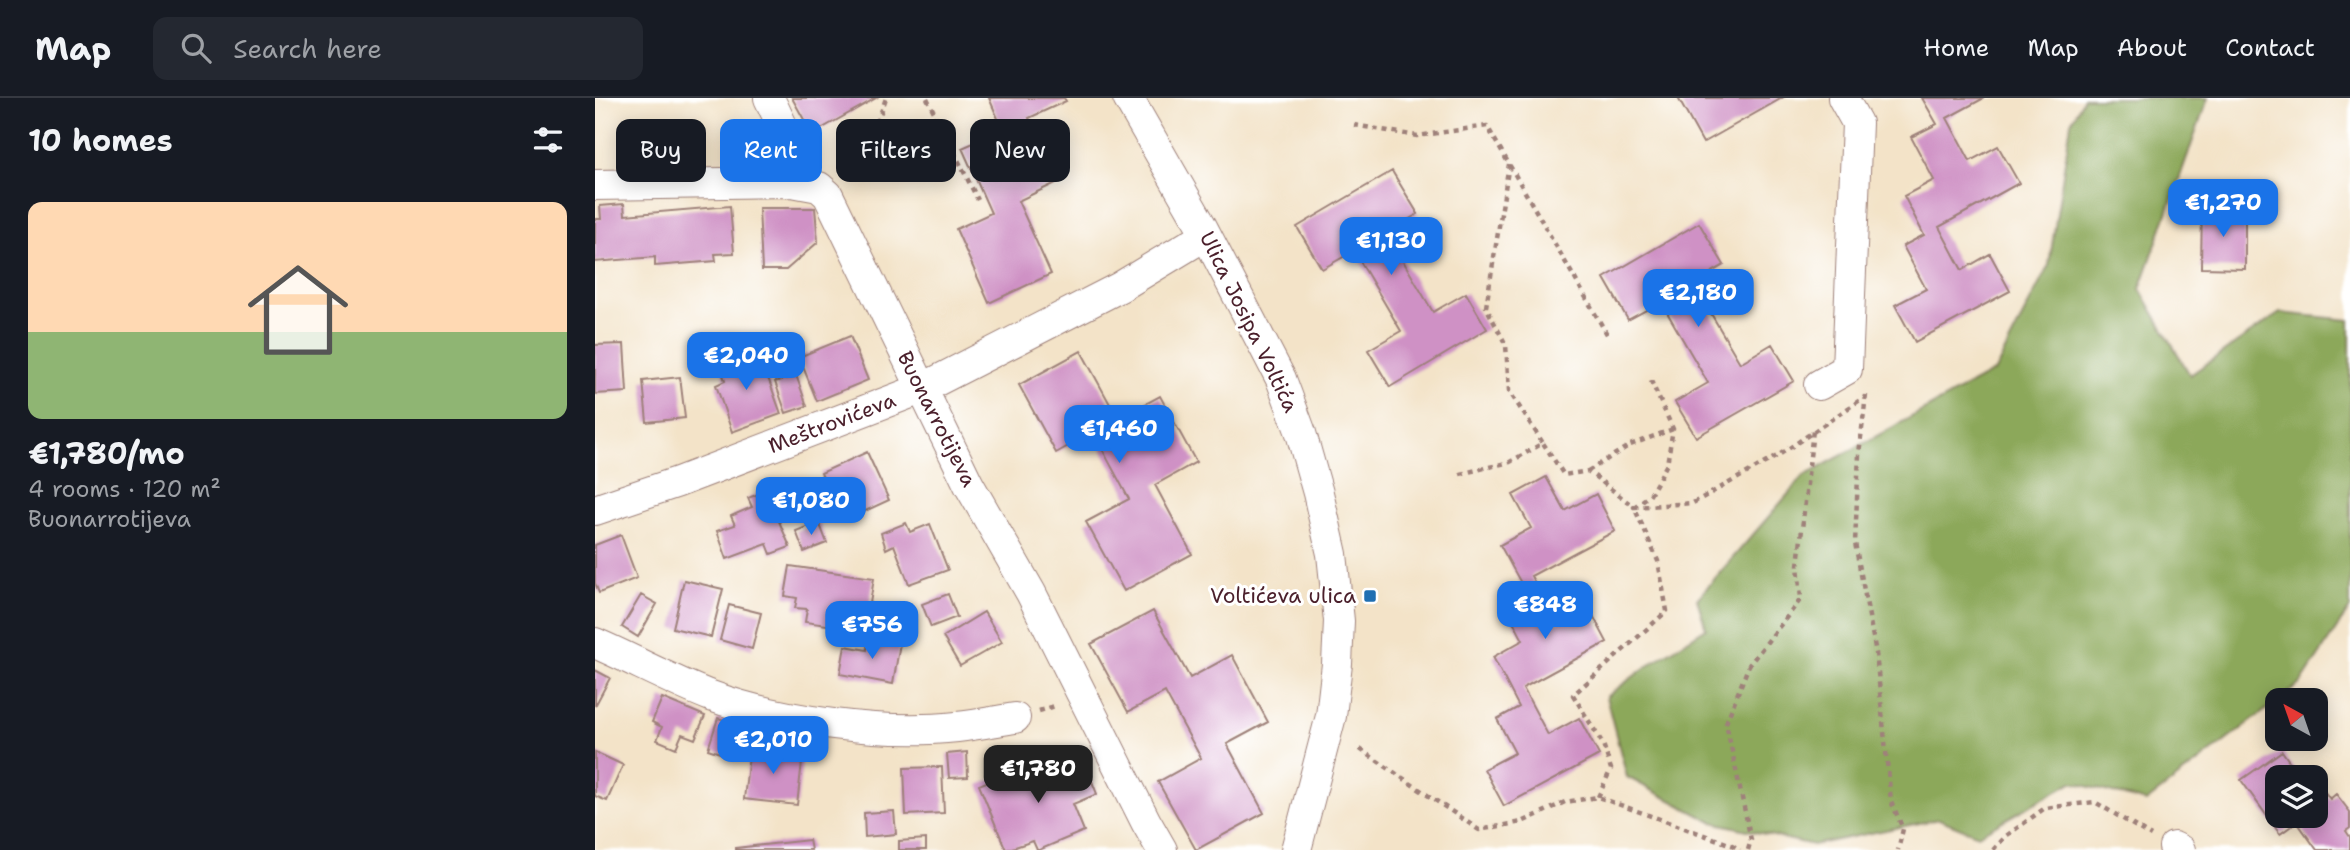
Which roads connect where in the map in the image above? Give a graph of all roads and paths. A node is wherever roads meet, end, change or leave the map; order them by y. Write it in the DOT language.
graph roads {
  1 [pos="769,98"];
  2 [pos="886,98"];
  3 [pos="927,98"];
  4 [pos="1128,98"];
  5 [pos="1843,98"];
  6 [pos="936,117"];
  7 [pos="878,119"];
  8 [pos="932,119"];
  9 [pos="1354,125"];
  10 [pos="1509,163"];
  11 [pos="809,183"];
  12 [pos="595,185"];
  13 [pos="978,200"];
  14 [pos="1206,235"];
  15 [pos="1608,336"];
  16 [pos="1847,369"];
  17 [pos="1651,381"];
  18 [pos="1819,385"];
  19 [pos="921,389"];
  20 [pos="1866,396"];
  21 [pos="1673,429"];
  22 [pos="1813,430"];
  23 [pos="1543,443"];
  24 [pos="1588,471"];
  25 [pos="1460,474"];
  26 [pos="1634,508"];
  27 [pos="595,510"];
  28 [pos="595,643"];
  29 [pos="1082,696"];
  30 [pos="1015,718"];
  31 [pos="1360,749"];
  32 [pos="1598,797"];
  33 [pos="2177,848"];
  34 [pos="1162,850"];
  35 [pos="1296,850"];
  36 [pos="1740,850"];
  37 [pos="1748,850"];
  38 [pos="1898,850"];
  39 [pos="1993,850"];
  1 -- 11 [label="street"];
  2 -- 7 [label="path"];
  3 -- 6 [label="path"];
  4 -- 14 [label="street, Ulica Josipa Voltića"];
  5 -- 16 [label="street"];
  6 -- 8 [label="path"];
  6 -- 13 [label="path"];
  9 -- 10 [label="path"];
  10 -- 15 [label="path"];
  10 -- 23 [label="path"];
  11 -- 12 [label="street"];
  11 -- 19 [label="street, Buonarrotijeva"];
  14 -- 19 [label="street, Meštrovićeva"];
  14 -- 35 [label="street, Ulica Josipa Voltića"];
  16 -- 18 [label="street"];
  16 -- 20 [label="path"];
  17 -- 21 [label="path"];
  19 -- 27 [label="street, Meštrovićeva"];
  19 -- 29 [label="street, Buonarrotijeva"];
  20 -- 22 [label="path"];
  20 -- 38 [label="path"];
  21 -- 24 [label="path"];
  21 -- 26 [label="path"];
  22 -- 26 [label="path"];
  22 -- 37 [label="path"];
  23 -- 24 [label="path"];
  23 -- 25 [label="path"];
  24 -- 26 [label="path"];
  26 -- 32 [label="path"];
  28 -- 30 [label="street"];
  29 -- 30 [label="path"];
  29 -- 34 [label="street, Buonarrotijeva"];
  31 -- 32 [label="path"];
  32 -- 36 [label="path"];
  33 -- 39 [label="path"];
}
